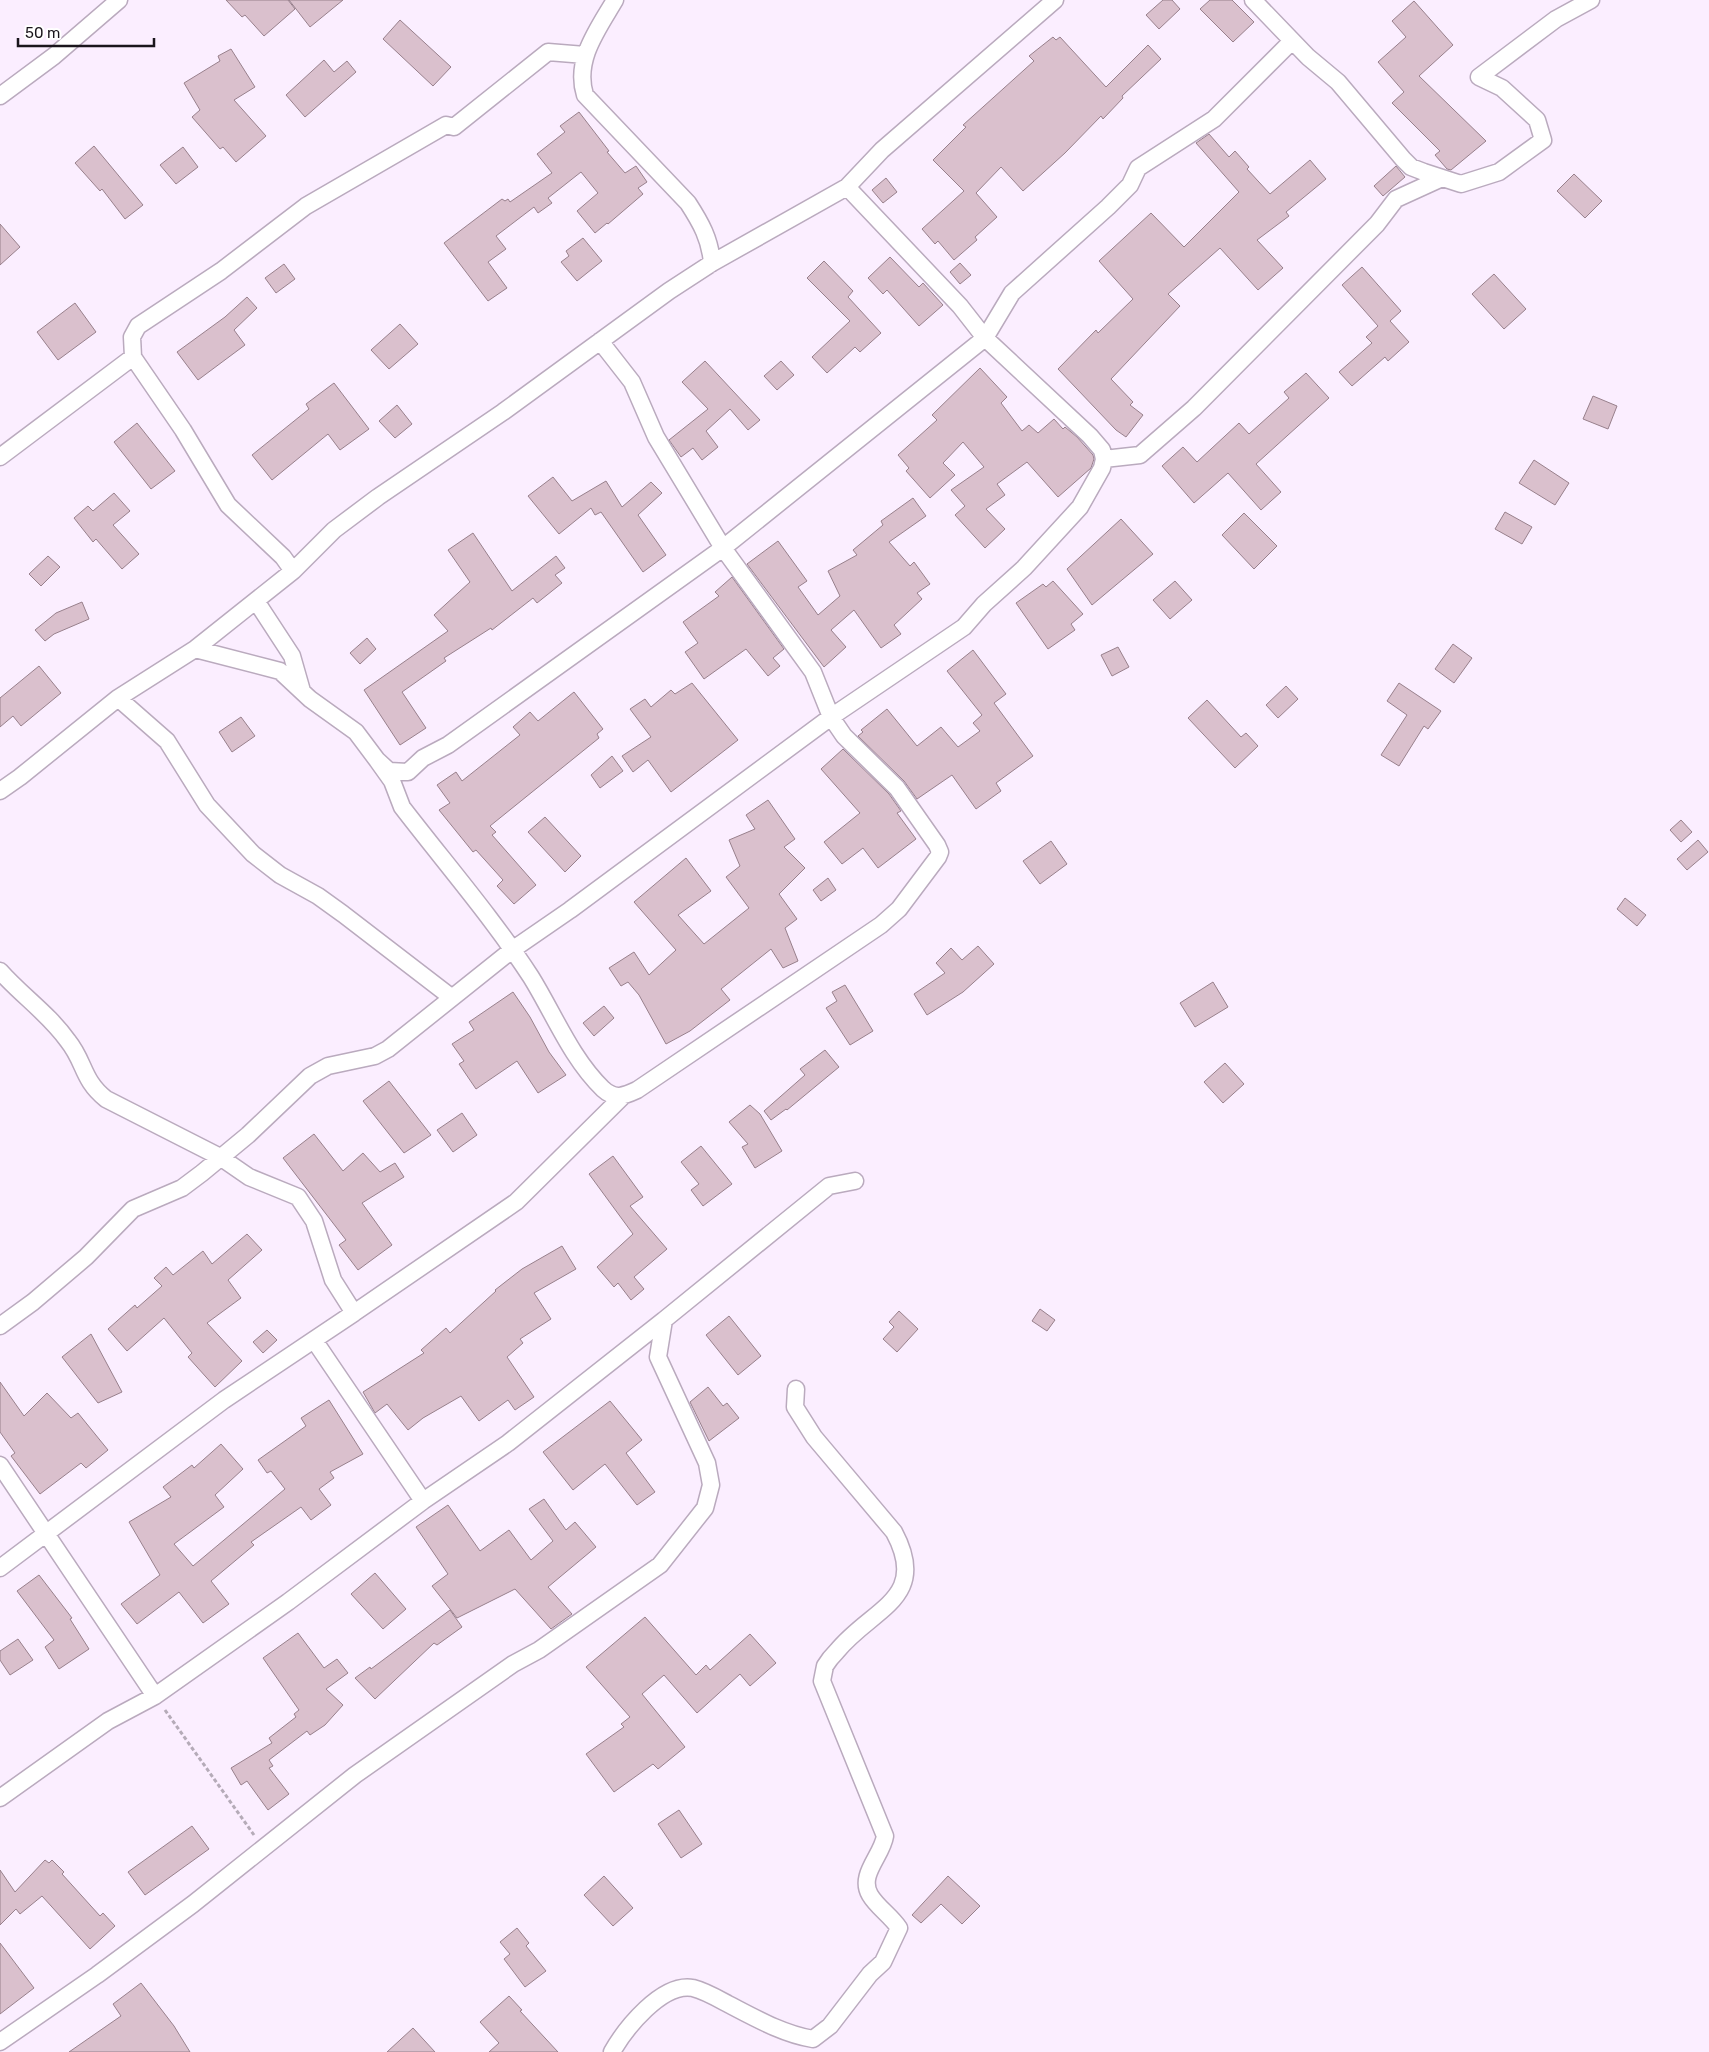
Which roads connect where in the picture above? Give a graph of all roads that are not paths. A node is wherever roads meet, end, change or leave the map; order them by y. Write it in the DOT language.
graph roads {
  1 [pos="119,0"];
  2 [pos="615,0"];
  3 [pos="1056,0"];
  4 [pos="1253,0"];
  5 [pos="1591,0"];
  6 [pos="1292,41"];
  7 [pos="585,55"];
  8 [pos="0,96"];
  9 [pos="1442,178"];
  10 [pos="847,187"];
  11 [pos="712,263"];
  12 [pos="985,338"];
  13 [pos="600,341"];
  14 [pos="133,357"];
  15 [pos="0,457"];
  16 [pos="1104,459"];
  17 [pos="723,548"];
  18 [pos="293,571"];
  19 [pos="256,601"];
  20 [pos="195,649"];
  21 [pos="302,691"];
  22 [pos="118,698"];
  23 [pos="831,717"];
  24 [pos="377,760"];
  25 [pos="0,791"];
  26 [pos="512,950"];
  27 [pos="0,971"];
  28 [pos="451,997"];
  29 [pos="623,1096"];
  30 [pos="220,1157"];
  31 [pos="855,1180"];
  32 [pos="354,1313"];
  33 [pos="664,1320"];
  34 [pos="0,1326"];
  35 [pos="314,1340"];
  36 [pos="796,1389"];
  37 [pos="0,1464"];
  38 [pos="423,1501"];
  39 [pos="44,1533"];
  40 [pos="0,1568"];
  41 [pos="155,1696"];
  42 [pos="0,1798"];
  43 [pos="0,2042"];
  44 [pos="612,2052"];
  1 -- 8 [label="street"];
  2 -- 7 [label="street"];
  3 -- 10 [label="street"];
  4 -- 6 [label="street"];
  5 -- 9 [label="street"];
  6 -- 9 [label="street"];
  6 -- 12 [label="street"];
  7 -- 11 [label="street"];
  7 -- 14 [label="street"];
  9 -- 16 [label="street"];
  10 -- 11 [label="street"];
  10 -- 12 [label="street"];
  11 -- 13 [label="street"];
  12 -- 16 [label="street"];
  12 -- 17 [label="street"];
  13 -- 17 [label="street"];
  13 -- 18 [label="street"];
  14 -- 15 [label="street"];
  14 -- 18 [label="street"];
  16 -- 23 [label="street"];
  17 -- 23 [label="street"];
  17 -- 24 [label="street"];
  18 -- 19 [label="street"];
  19 -- 20 [label="street"];
  19 -- 21 [label="street"];
  20 -- 21 [label="street"];
  20 -- 22 [label="street"];
  21 -- 24 [label="street"];
  22 -- 25 [label="street"];
  22 -- 28 [label="street"];
  23 -- 26 [label="street"];
  23 -- 29 [label="street"];
  24 -- 26 [label="street"];
  26 -- 28 [label="street"];
  26 -- 29 [label="street"];
  27 -- 30 [label="street"];
  28 -- 30 [label="street"];
  29 -- 32 [label="street"];
  30 -- 32 [label="street"];
  30 -- 34 [label="street"];
  31 -- 33 [label="street"];
  32 -- 35 [label="street"];
  33 -- 38 [label="street"];
  33 -- 43 [label="street"];
  35 -- 38 [label="street"];
  35 -- 39 [label="street"];
  36 -- 44 [label="street"];
  37 -- 39 [label="street"];
  38 -- 41 [label="street"];
  39 -- 40 [label="street"];
  39 -- 41 [label="street"];
  41 -- 42 [label="street"];
}
